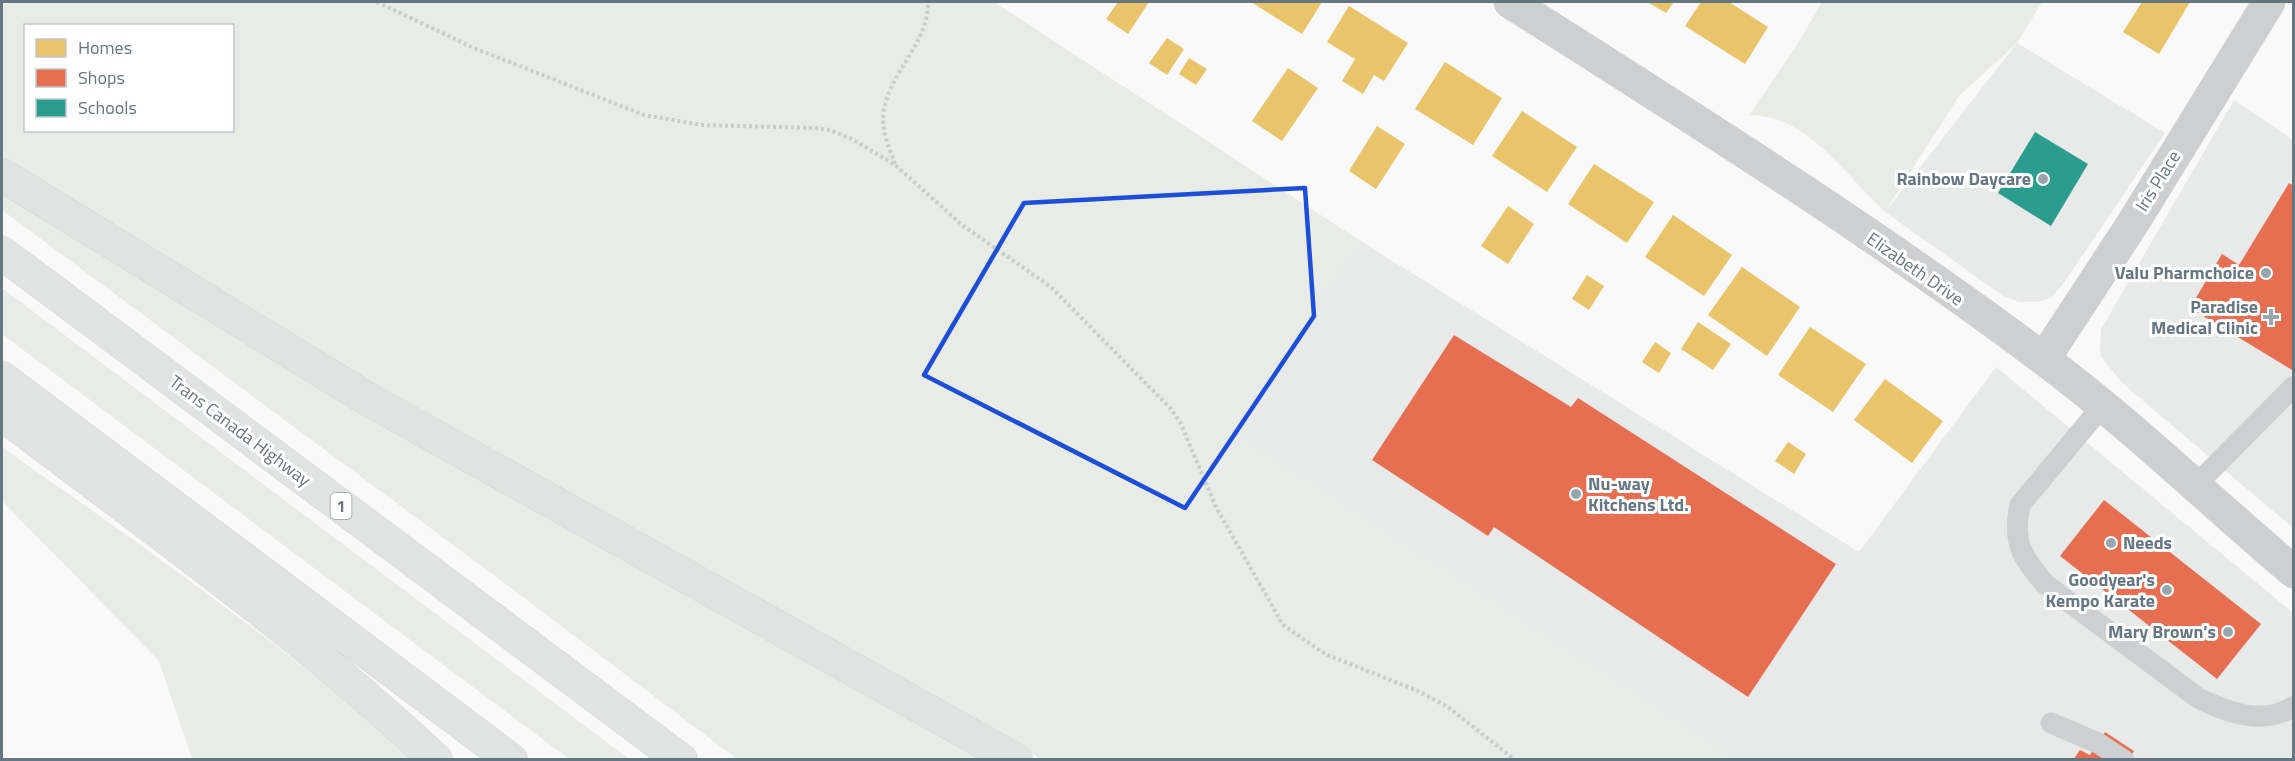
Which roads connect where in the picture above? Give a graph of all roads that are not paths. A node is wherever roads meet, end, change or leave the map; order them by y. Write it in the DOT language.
graph roads {
  1 [pos="1510,2"];
  2 [pos="2269,2"];
  3 [pos="2,175"];
  4 [pos="2,253"];
  5 [pos="2044,359"];
  6 [pos="2,378"];
  7 [pos="2294,386"];
  8 [pos="2103,405"];
  9 [pos="2,414"];
  10 [pos="2194,487"];
  11 [pos="2294,572"];
  12 [pos="2294,706"];
  13 [pos="2051,723"];
  14 [pos="436,759"];
  15 [pos="511,759"];
  16 [pos="681,759"];
  17 [pos="1016,759"];
  18 [pos="2124,759"];
  1 -- 5 [label="street, Elizabeth Drive"];
  2 -- 5 [label="street, Iris Place"];
  3 -- 17 [label="highway"];
  4 -- 16 [label="highway, Trans Canada Highway / 1"];
  5 -- 8 [label="street, Elizabeth Drive"];
  6 -- 15 [label="highway"];
  7 -- 10 [label="lane"];
  8 -- 10 [label="street, Elizabeth Drive"];
  8 -- 12 [label="lane"];
  9 -- 14 [label="highway"];
  10 -- 11 [label="street, Elizabeth Drive"];
  13 -- 18 [label="lane"];
}
